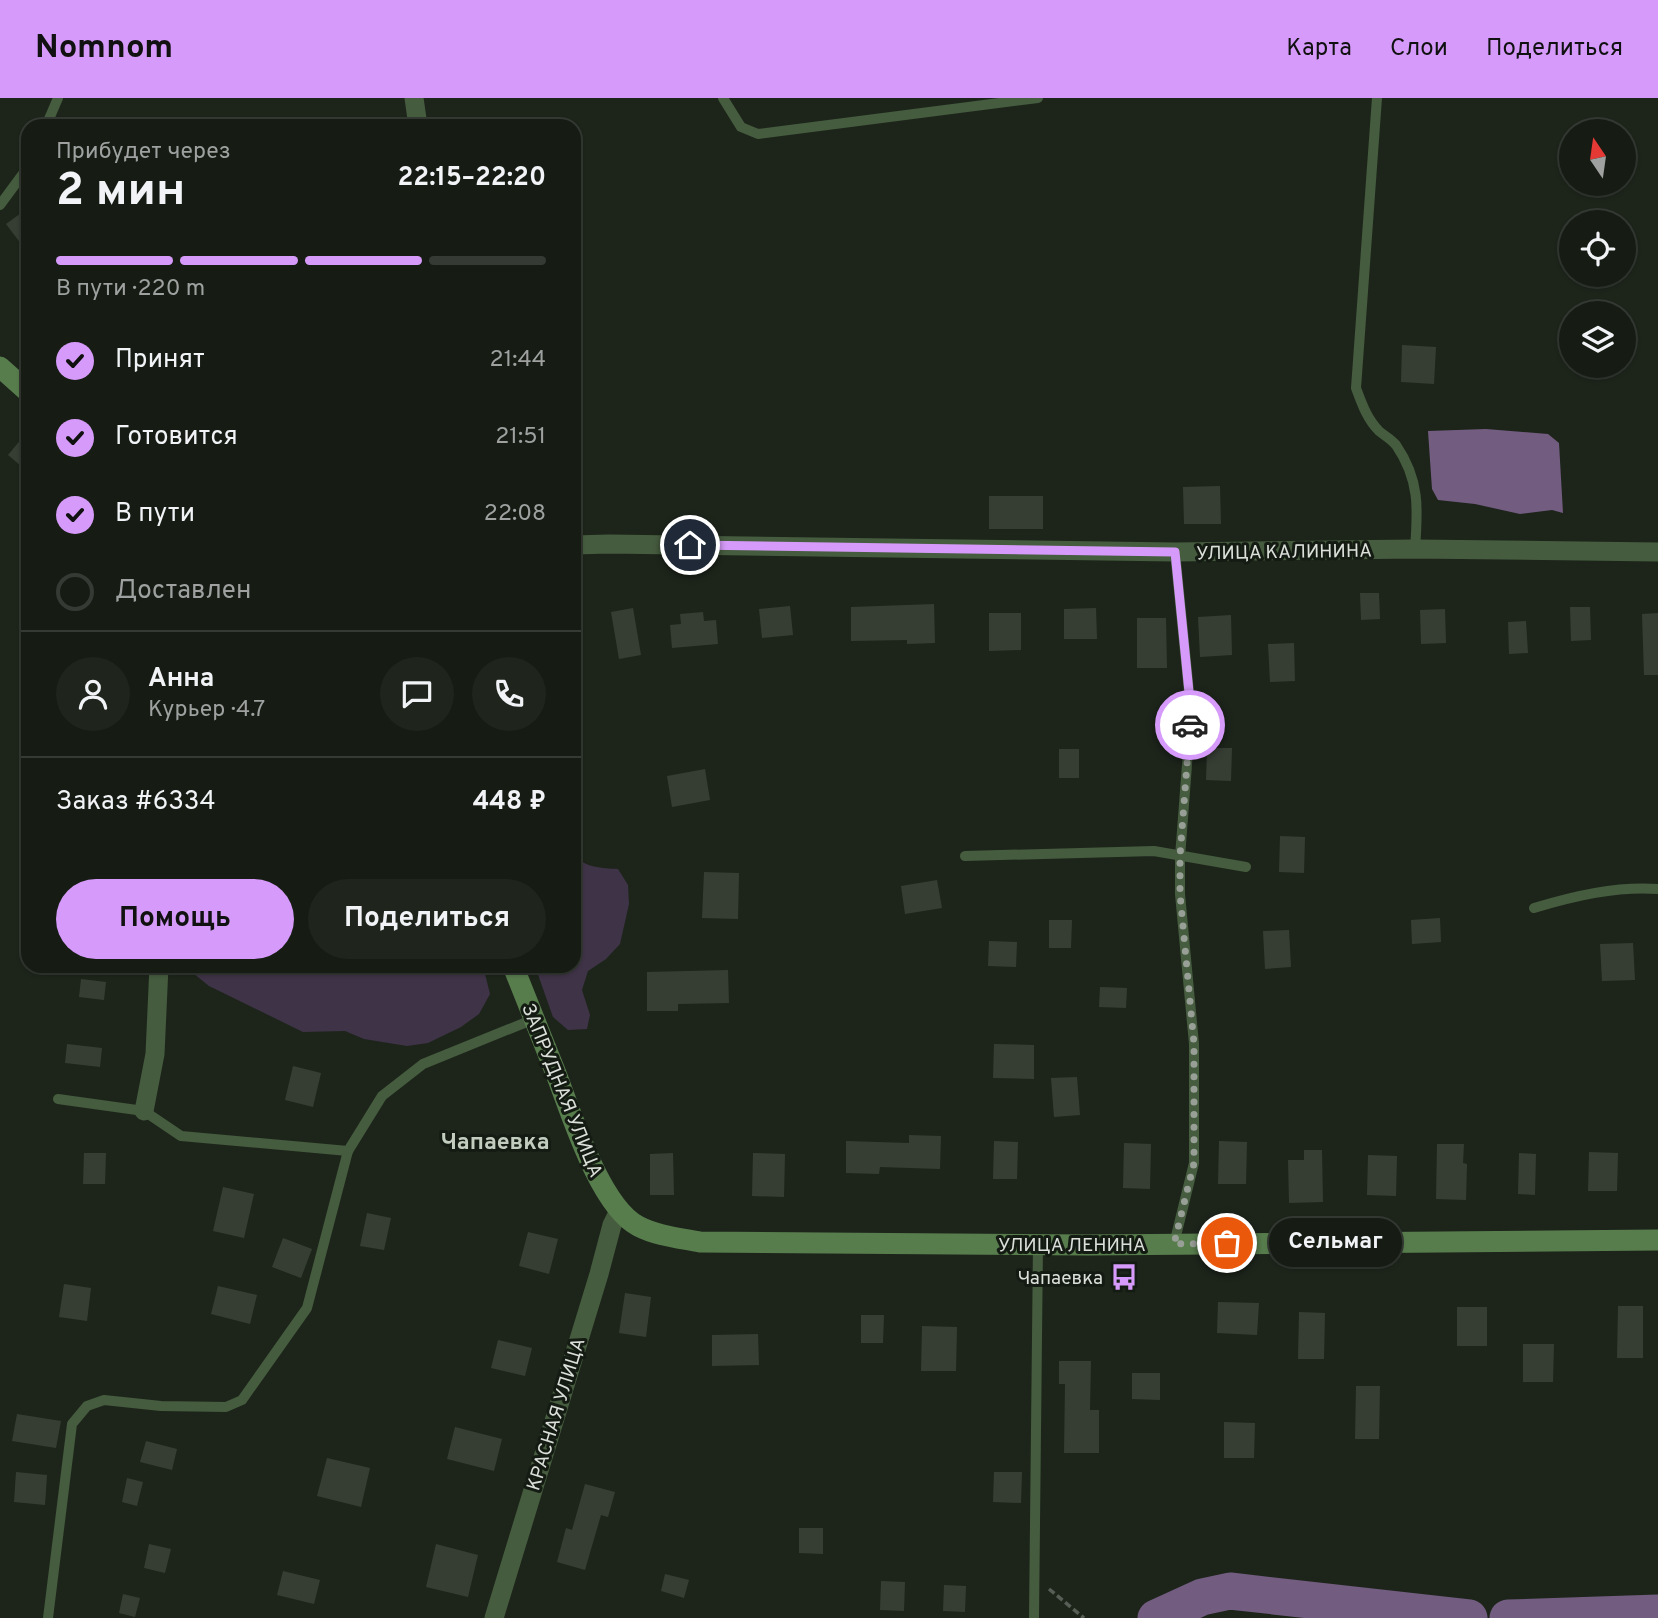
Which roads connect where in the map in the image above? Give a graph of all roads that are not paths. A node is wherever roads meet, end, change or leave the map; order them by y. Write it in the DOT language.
graph roads {
  1 [pos="58,98"];
  2 [pos="414,98"];
  3 [pos="723,98"];
  4 [pos="1038,98"];
  5 [pos="1377,98"];
  6 [pos="49,119"];
  7 [pos="417,119"];
  8 [pos="21,176"];
  9 [pos="0,205"];
  10 [pos="0,367"];
  11 [pos="21,386"];
  12 [pos="581,545"];
  13 [pos="1415,550"];
  14 [pos="1175,552"];
  15 [pos="1658,552"];
  16 [pos="965,856"];
  17 [pos="1180,856"];
  18 [pos="1246,867"];
  19 [pos="1658,889"];
  20 [pos="1534,908"];
  21 [pos="159,973"];
  22 [pos="516,973"];
  23 [pos="534,1019"];
  24 [pos="58,1099"];
  25 [pos="144,1111"];
  26 [pos="348,1151"];
  27 [pos="619,1211"];
  28 [pos="1658,1240"];
  29 [pos="1038,1244"];
  30 [pos="1174,1244"];
  31 [pos="1032,1617"];
  32 [pos="48,1618"];
  33 [pos="494,1618"];
  1 -- 6 [label="lane"];
  2 -- 7 [label="street"];
  3 -- 4 [label="lane"];
  5 -- 13 [label="lane"];
  8 -- 9 [label="lane"];
  10 -- 11 [label="street"];
  12 -- 14 [label="street, УЛИЦА КАЛИНИНА"];
  13 -- 14 [label="street, УЛИЦА КАЛИНИНА"];
  13 -- 15 [label="street, УЛИЦА КАЛИНИНА"];
  14 -- 17 [label="lane"];
  16 -- 17 [label="lane"];
  17 -- 18 [label="lane"];
  17 -- 30 [label="lane"];
  19 -- 20 [label="lane"];
  21 -- 25 [label="street"];
  22 -- 23 [label="street, ЗАПРУДНАЯ УЛИЦА"];
  23 -- 26 [label="lane"];
  23 -- 27 [label="street, ЗАПРУДНАЯ УЛИЦА"];
  24 -- 25 [label="lane"];
  25 -- 26 [label="lane"];
  26 -- 32 [label="lane"];
  27 -- 29 [label="street, УЛИЦА ЛЕНИНА"];
  27 -- 33 [label="street, КРАСНАЯ УЛИЦА"];
  28 -- 30 [label="street, УЛИЦА ЛЕНИНА"];
  29 -- 30 [label="street, УЛИЦА ЛЕНИНА"];
  29 -- 31 [label="lane"];
}
